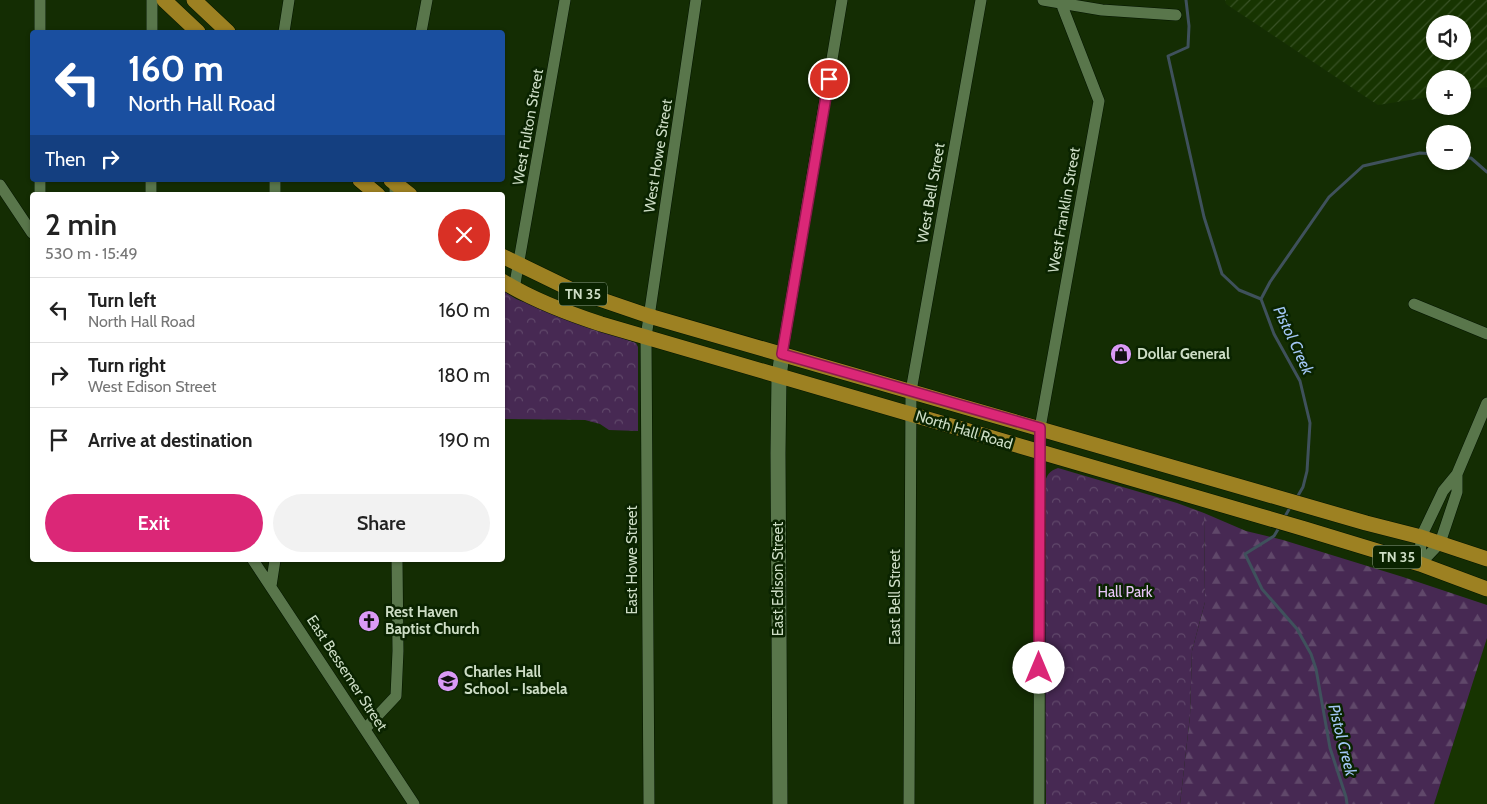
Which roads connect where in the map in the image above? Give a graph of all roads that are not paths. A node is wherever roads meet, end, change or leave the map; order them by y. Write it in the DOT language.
graph roads {
  1 [pos="40,0"];
  2 [pos="152,0"];
  3 [pos="164,0"];
  4 [pos="194,0"];
  5 [pos="289,0"];
  6 [pos="427,0"];
  7 [pos="565,0"];
  8 [pos="696,0"];
  9 [pos="842,0"];
  10 [pos="981,0"];
  11 [pos="1043,0"];
  12 [pos="1061,3"];
  13 [pos="1176,15"];
  14 [pos="40,30"];
  15 [pos="152,30"];
  16 [pos="196,30"];
  17 [pos="226,30"];
  18 [pos="284,30"];
  19 [pos="421,30"];
  20 [pos="362,182"];
  21 [pos="0,185"];
  22 [pos="394,185"];
  23 [pos="374,192"];
  24 [pos="405,192"];
  25 [pos="30,230"];
  26 [pos="505,258"];
  27 [pos="519,265"];
  28 [pos="508,285"];
  29 [pos="1414,304"];
  30 [pos="649,316"];
  31 [pos="1487,334"];
  32 [pos="646,337"];
  33 [pos="782,354"];
  34 [pos="779,377"];
  35 [pos="911,391"];
  36 [pos="1486,407"];
  37 [pos="911,414"];
  38 [pos="1040,428"];
  39 [pos="1040,453"];
  40 [pos="1457,474"];
  41 [pos="1421,537"];
  42 [pos="1440,543"];
  43 [pos="1487,559"];
  44 [pos="254,562"];
  45 [pos="276,562"];
  46 [pos="397,562"];
  47 [pos="1420,564"];
  48 [pos="271,586"];
  49 [pos="1487,589"];
  50 [pos="365,729"];
  51 [pos="414,804"];
  52 [pos="649,804"];
  53 [pos="780,804"];
  54 [pos="909,804"];
  55 [pos="1039,804"];
  1 -- 14 [label="street"];
  2 -- 15 [label="street"];
  3 -- 16 [label="main road"];
  4 -- 17 [label="main road"];
  5 -- 18 [label="street"];
  6 -- 19 [label="street"];
  7 -- 27 [label="street, West Fulton Street"];
  8 -- 30 [label="street, West Howe Street"];
  9 -- 33 [label="street"];
  10 -- 35 [label="street, West Bell Street"];
  11 -- 12 [label="street"];
  12 -- 13 [label="street"];
  12 -- 38 [label="street, West Franklin Street"];
  20 -- 23 [label="main road"];
  21 -- 25 [label="street"];
  22 -- 24 [label="main road"];
  26 -- 27 [label="main road, North Hall Road / TN 35"];
  27 -- 28 [label="street, West Fulton Street"];
  27 -- 30 [label="main road, North Hall Road / TN 35"];
  28 -- 32 [label="main road, North Hall Road / TN 35"];
  29 -- 31 [label="street"];
  30 -- 32 [label="street, East Howe Street"];
  30 -- 33 [label="main road, North Hall Road / TN 35"];
  32 -- 34 [label="main road, North Hall Road / TN 35"];
  32 -- 52 [label="street, East Howe Street"];
  33 -- 34 [label="street, East Edison Street"];
  33 -- 35 [label="main road, North Hall Road / TN 35"];
  34 -- 37 [label="main road, North Hall Road / TN 35"];
  34 -- 53 [label="street, East Edison Street"];
  35 -- 37 [label="street, East Bell Street"];
  35 -- 38 [label="main road, North Hall Road / TN 35"];
  36 -- 40 [label="street"];
  37 -- 39 [label="main road, North Hall Road / TN 35"];
  37 -- 54 [label="street, East Bell Street"];
  38 -- 39 [label="street, West Franklin Street"];
  38 -- 41 [label="main road, North Hall Road / TN 35"];
  39 -- 47 [label="main road, North Hall Road / TN 35"];
  39 -- 55 [label="street, West Franklin Street"];
  40 -- 41 [label="street"];
  40 -- 42 [label="street"];
  41 -- 42 [label="main road, North Hall Road / TN 35"];
  41 -- 47 [label="street"];
  42 -- 43 [label="main road, North Hall Road / TN 35"];
  42 -- 47 [label="street"];
  44 -- 48 [label="street, East Bessemer Street"];
  45 -- 48 [label="street"];
  46 -- 50 [label="street"];
  47 -- 49 [label="main road, North Hall Road / TN 35"];
  48 -- 50 [label="street, East Bessemer Street"];
  50 -- 51 [label="street, East Bessemer Street"];
}
